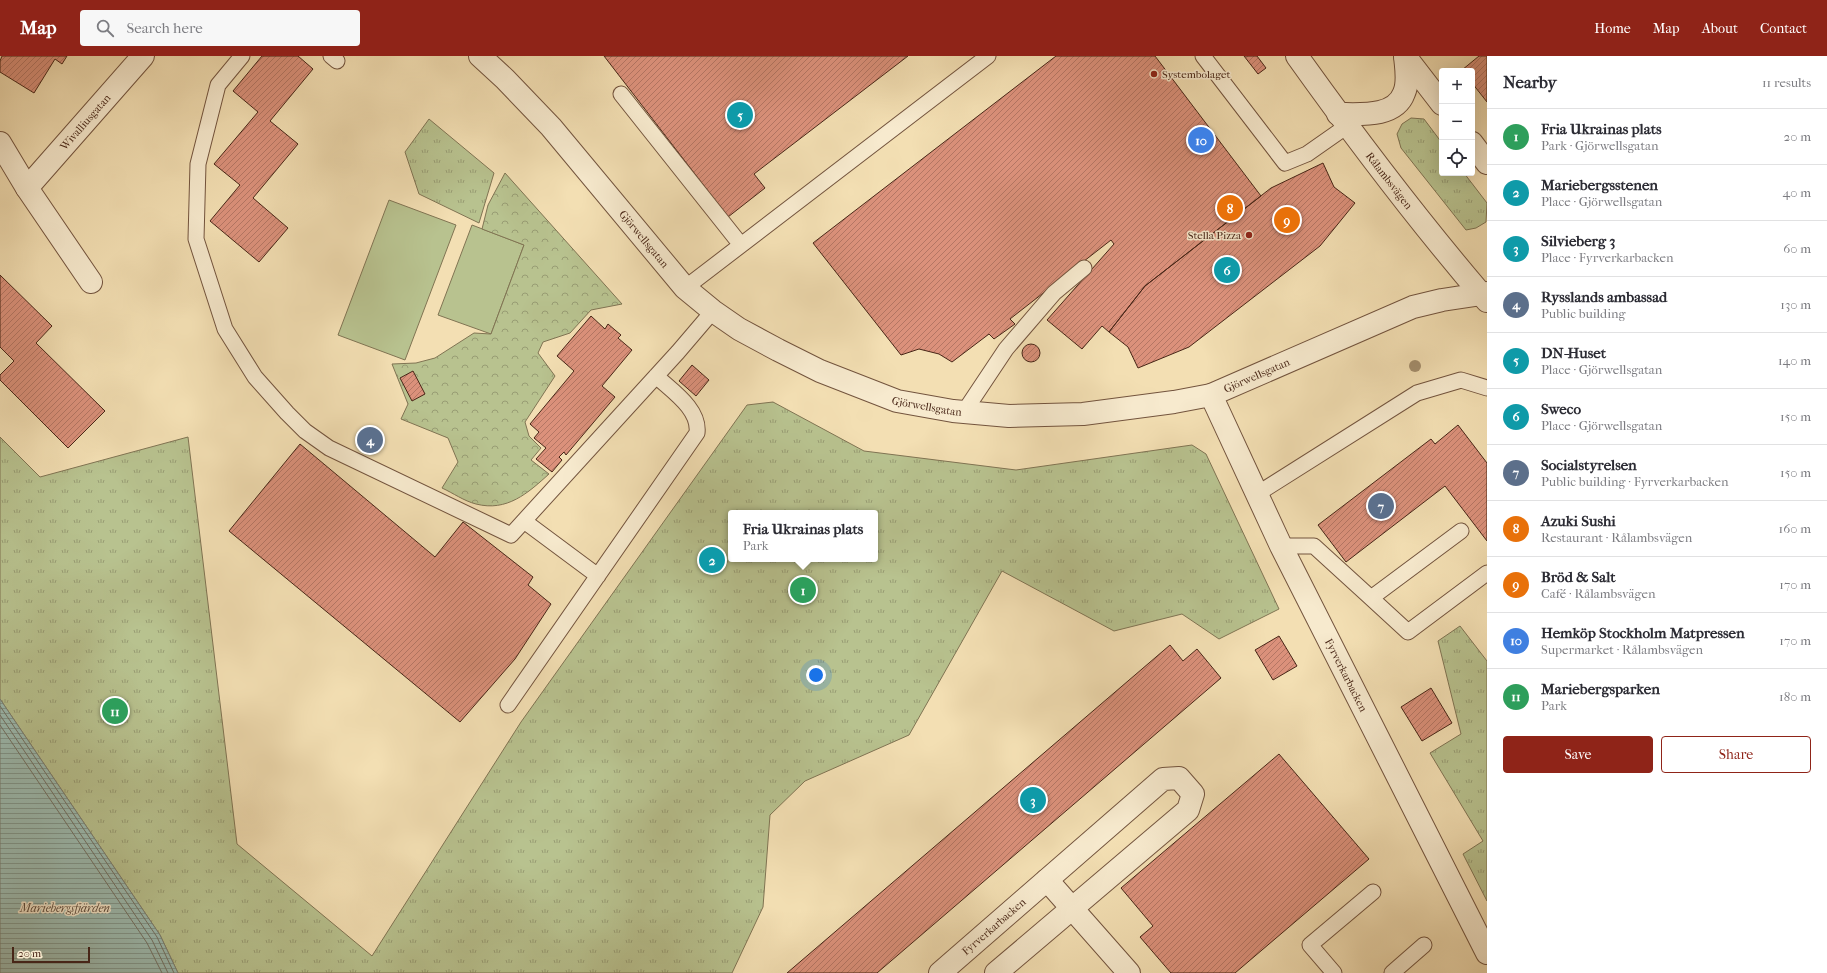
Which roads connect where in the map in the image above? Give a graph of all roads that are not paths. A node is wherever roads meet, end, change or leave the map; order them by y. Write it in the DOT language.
graph roads {
  1 [pos="143,56"];
  2 [pos="242,56"];
  3 [pos="480,56"];
  4 [pos="988,56"];
  5 [pos="1203,56"];
  6 [pos="1297,56"];
  7 [pos="1405,56"];
  8 [pos="621,94"];
  9 [pos="1439,100"];
  10 [pos="1342,120"];
  11 [pos="0,143"];
  12 [pos="1475,147"];
  13 [pos="1487,163"];
  14 [pos="27,188"];
  15 [pos="741,245"];
  16 [pos="1084,268"];
  17 [pos="90,282"];
  18 [pos="685,288"];
  19 [pos="1485,296"];
  20 [pos="712,311"];
  21 [pos="656,376"];
  22 [pos="1487,388"];
  23 [pos="1211,395"];
  24 [pos="964,412"];
  25 [pos="1257,494"];
  26 [pos="524,521"];
  27 [pos="1461,531"];
  28 [pos="1281,546"];
  29 [pos="1487,573"];
  30 [pos="598,576"];
  31 [pos="1371,598"];
  32 [pos="508,705"];
  33 [pos="1047,880"];
  34 [pos="1373,892"];
  35 [pos="1073,909"];
  36 [pos="1424,945"];
  37 [pos="1487,953"];
  38 [pos="940,973"];
  39 [pos="996,973"];
  40 [pos="1129,973"];
  41 [pos="1334,973"];
  42 [pos="1392,973"];
  1 -- 14 [label="street, Wivalliusgatan"];
  2 -- 26 [label="lane"];
  3 -- 18 [label="street, Gjörwellsgatan"];
  4 -- 15 [label="lane"];
  5 -- 10 [label="lane"];
  6 -- 10 [label="street, Rålambsvägen"];
  7 -- 9 [label="street"];
  7 -- 10 [label="street"];
  8 -- 15 [label="lane"];
  10 -- 19 [label="street, Rålambsvägen"];
  11 -- 14 [label="street"];
  12 -- 13 [label="street"];
  14 -- 17 [label="street"];
  15 -- 18 [label="lane"];
  16 -- 24 [label="lane"];
  18 -- 20 [label="street, Gjörwellsgatan"];
  19 -- 23 [label="street, Gjörwellsgatan"];
  20 -- 21 [label="lane"];
  20 -- 24 [label="street, Gjörwellsgatan"];
  21 -- 26 [label="lane"];
  21 -- 30 [label="lane"];
  22 -- 25 [label="lane"];
  23 -- 24 [label="street, Gjörwellsgatan"];
  23 -- 25 [label="street, Fyrverkarbacken"];
  25 -- 28 [label="street, Fyrverkarbacken"];
  26 -- 30 [label="lane"];
  27 -- 31 [label="lane"];
  28 -- 31 [label="lane"];
  28 -- 37 [label="street, Fyrverkarbacken"];
  29 -- 31 [label="lane"];
  30 -- 32 [label="lane"];
  33 -- 35 [label="street"];
  33 -- 35 [label="street, Fyrverkarbacken"];
  33 -- 38 [label="street, Fyrverkarbacken"];
  34 -- 41 [label="lane"];
  35 -- 39 [label="street, Fyrverkarbacken"];
  35 -- 40 [label="street"];
  36 -- 42 [label="lane"];
}
